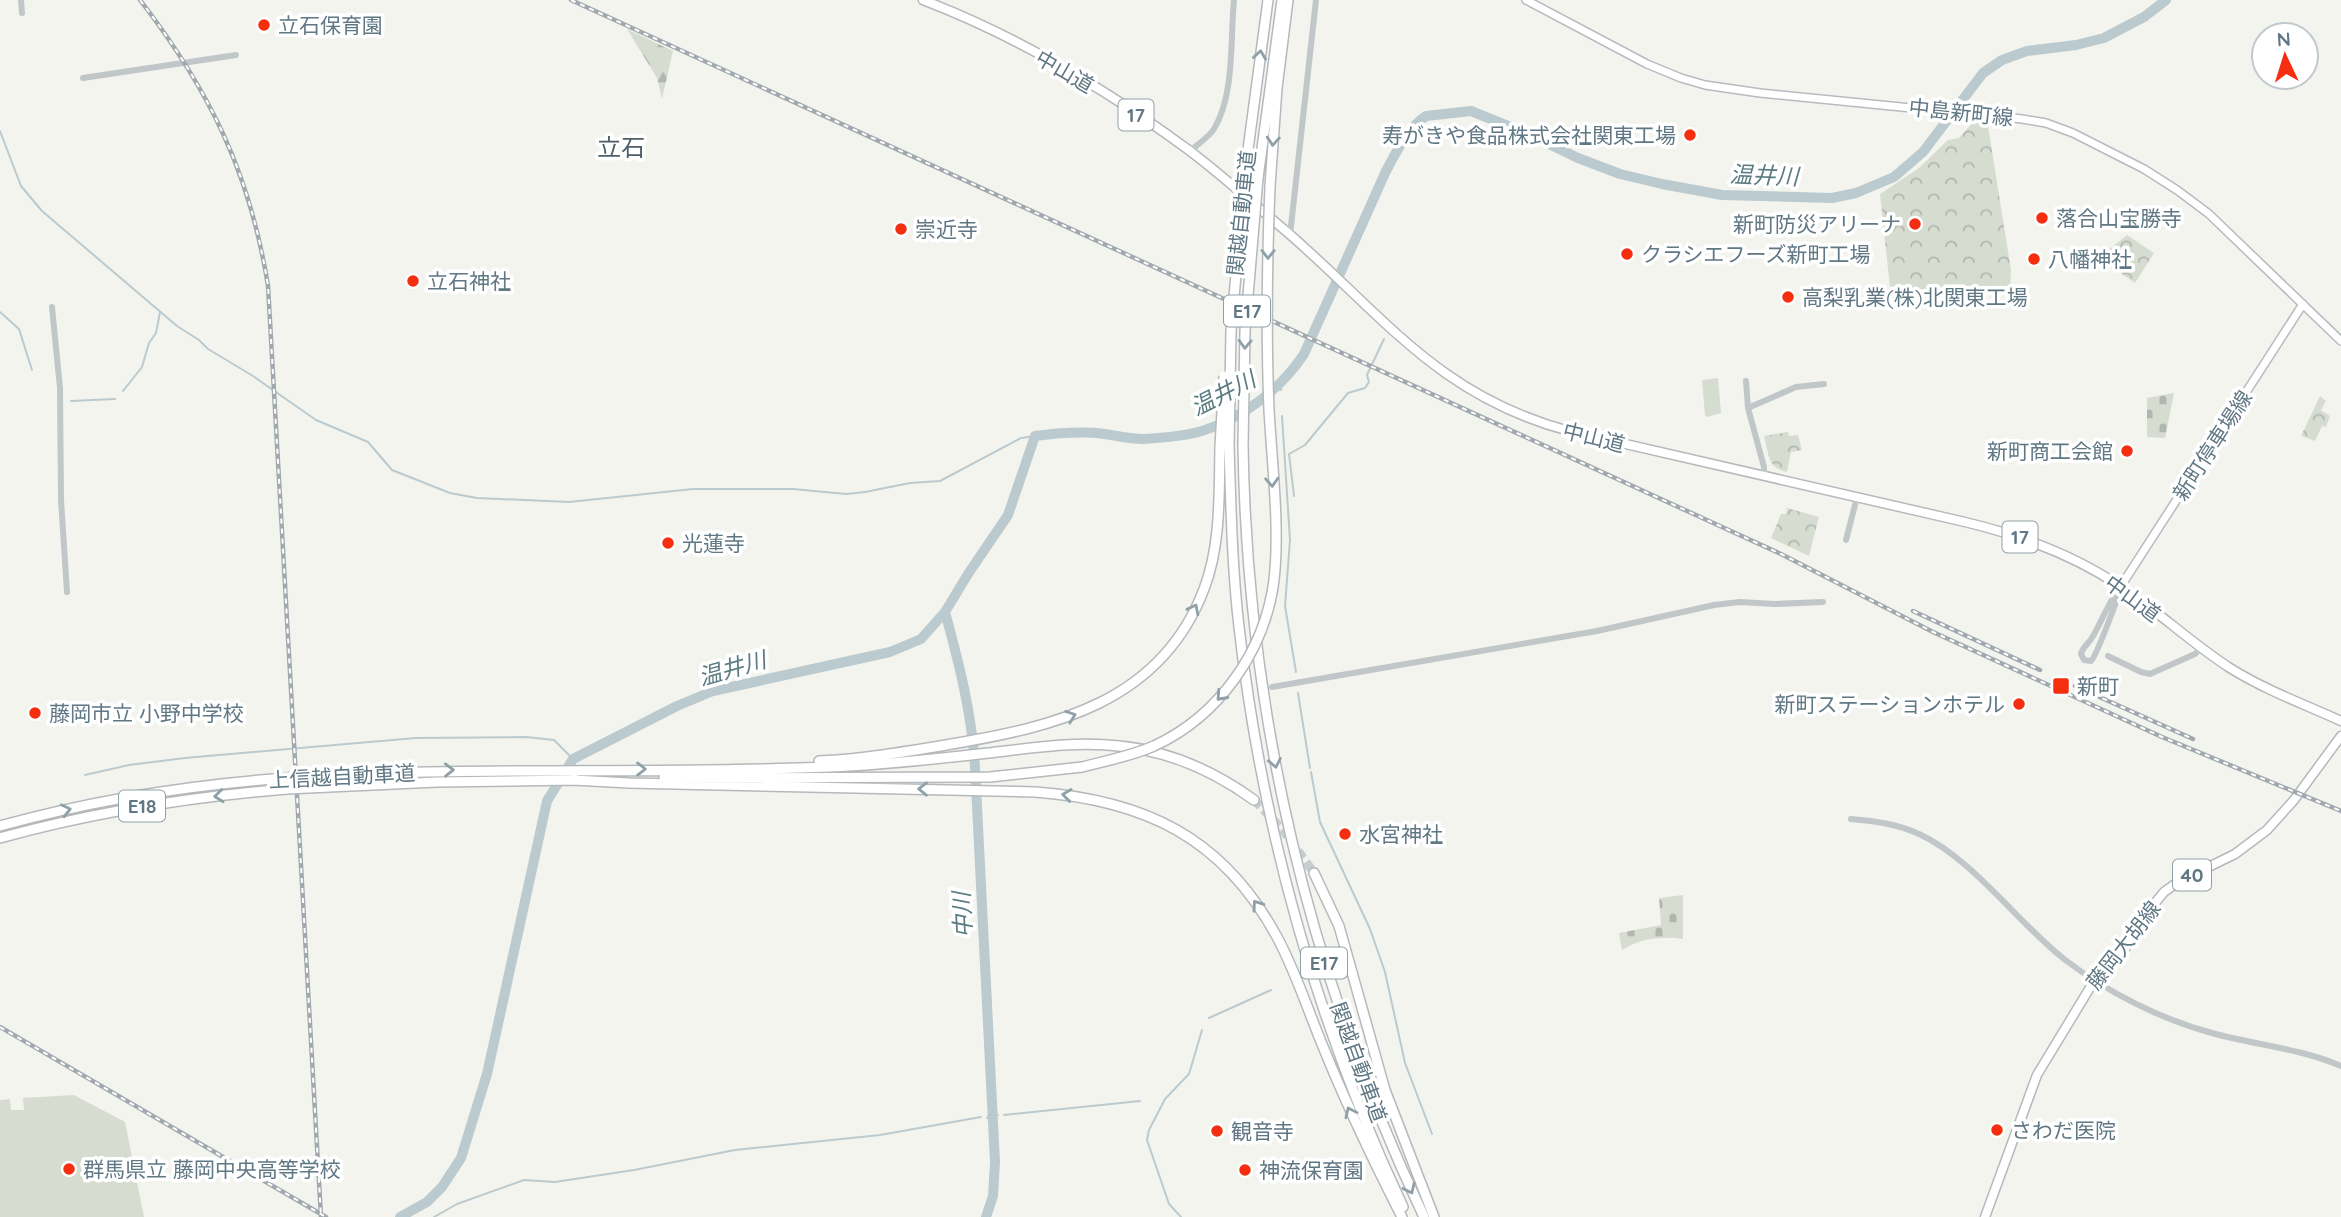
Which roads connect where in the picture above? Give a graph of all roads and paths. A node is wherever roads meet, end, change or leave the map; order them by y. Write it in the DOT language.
graph roads {
  1 [pos="20,0"];
  2 [pos="923,0"];
  3 [pos="1234,0"];
  4 [pos="1268,0"];
  5 [pos="1282,0"];
  6 [pos="1288,0"];
  7 [pos="1316,0"];
  8 [pos="1526,0"];
  9 [pos="22,13"];
  10 [pos="236,55"];
  11 [pos="83,78"];
  12 [pos="1190,151"];
  13 [pos="1290,235"];
  14 [pos="2303,304"];
  15 [pos="52,307"];
  16 [pos="2341,341"];
  17 [pos="1746,381"];
  18 [pos="1824,384"];
  19 [pos="1748,408"];
  20 [pos="1225,447"];
  21 [pos="1764,475"];
  22 [pos="1857,497"];
  23 [pos="1846,540"];
  24 [pos="2121,586"];
  25 [pos="67,592"];
  26 [pos="1823,602"];
  27 [pos="2201,648"];
  28 [pos="2108,656"];
  29 [pos="1272,687"];
  30 [pos="2341,721"];
  31 [pos="2341,736"];
  32 [pos="716,774"];
  33 [pos="732,774"];
  34 [pos="1254,800"];
  35 [pos="1852,819"];
  36 [pos="0,826"];
  37 [pos="0,838"];
  38 [pos="1314,873"];
  39 [pos="2094,981"];
  40 [pos="2341,1066"];
  41 [pos="1402,1217"];
  42 [pos="1408,1217"];
  43 [pos="1423,1217"];
  44 [pos="1434,1217"];
  45 [pos="1985,1217"];
  1 -- 9 [label="street"];
  2 -- 12 [label="main road, 中山道 / 17"];
  3 -- 12 [label="street"];
  20 -- 4 [label="highway, 関越自動車道, one-way, bridge"];
  5 -- 43 [label="highway, 関越自動車道 / E17, one-way, bridge"];
  6 -- 33 [label="highway, one-way, bridge"];
  7 -- 13 [label="street"];
  8 -- 14 [label="main road, 中島新町線"];
  10 -- 11 [label="street"];
  12 -- 13 [label="main road, 中山道 / 17"];
  13 -- 21 [label="main road, 中山道 / 17"];
  14 -- 16 [label="main road, 中島新町線"];
  14 -- 24 [label="main road, 新町停車場線"];
  15 -- 25 [label="street"];
  17 -- 19 [label="street"];
  18 -- 19 [label="street"];
  19 -- 21 [label="street"];
  33 -- 20 [label="highway, one-way"];
  20 -- 42 [label="highway, 関越自動車道 / E17"];
  21 -- 22 [label="main road, 中山道 / 17"];
  22 -- 23 [label="street"];
  22 -- 24 [label="main road, 中山道 / 17"];
  24 -- 24 [label="street"];
  24 -- 27 [label="main road, 中山道 / 17"];
  26 -- 29 [label="street"];
  27 -- 28 [label="street"];
  27 -- 30 [label="main road, 中山道 / 17"];
  31 -- 39 [label="main road, 藤岡大胡線 / 40"];
  32 -- 33 [label="highway"];
  32 -- 33 [label="highway"];
  36 -- 32 [label="highway, 上信越自動車道 / E18, one-way, bridge"];
  32 -- 37 [label="highway, 上信越自動車道 / E18, one-way, bridge"];
  33 -- 34 [label="highway"];
  41 -- 33 [label="highway, one-way"];
  35 -- 39 [label="street"];
  38 -- 44 [label="highway"];
  39 -- 40 [label="street"];
  39 -- 45 [label="main road, 藤岡大胡線 / 40"];
}
